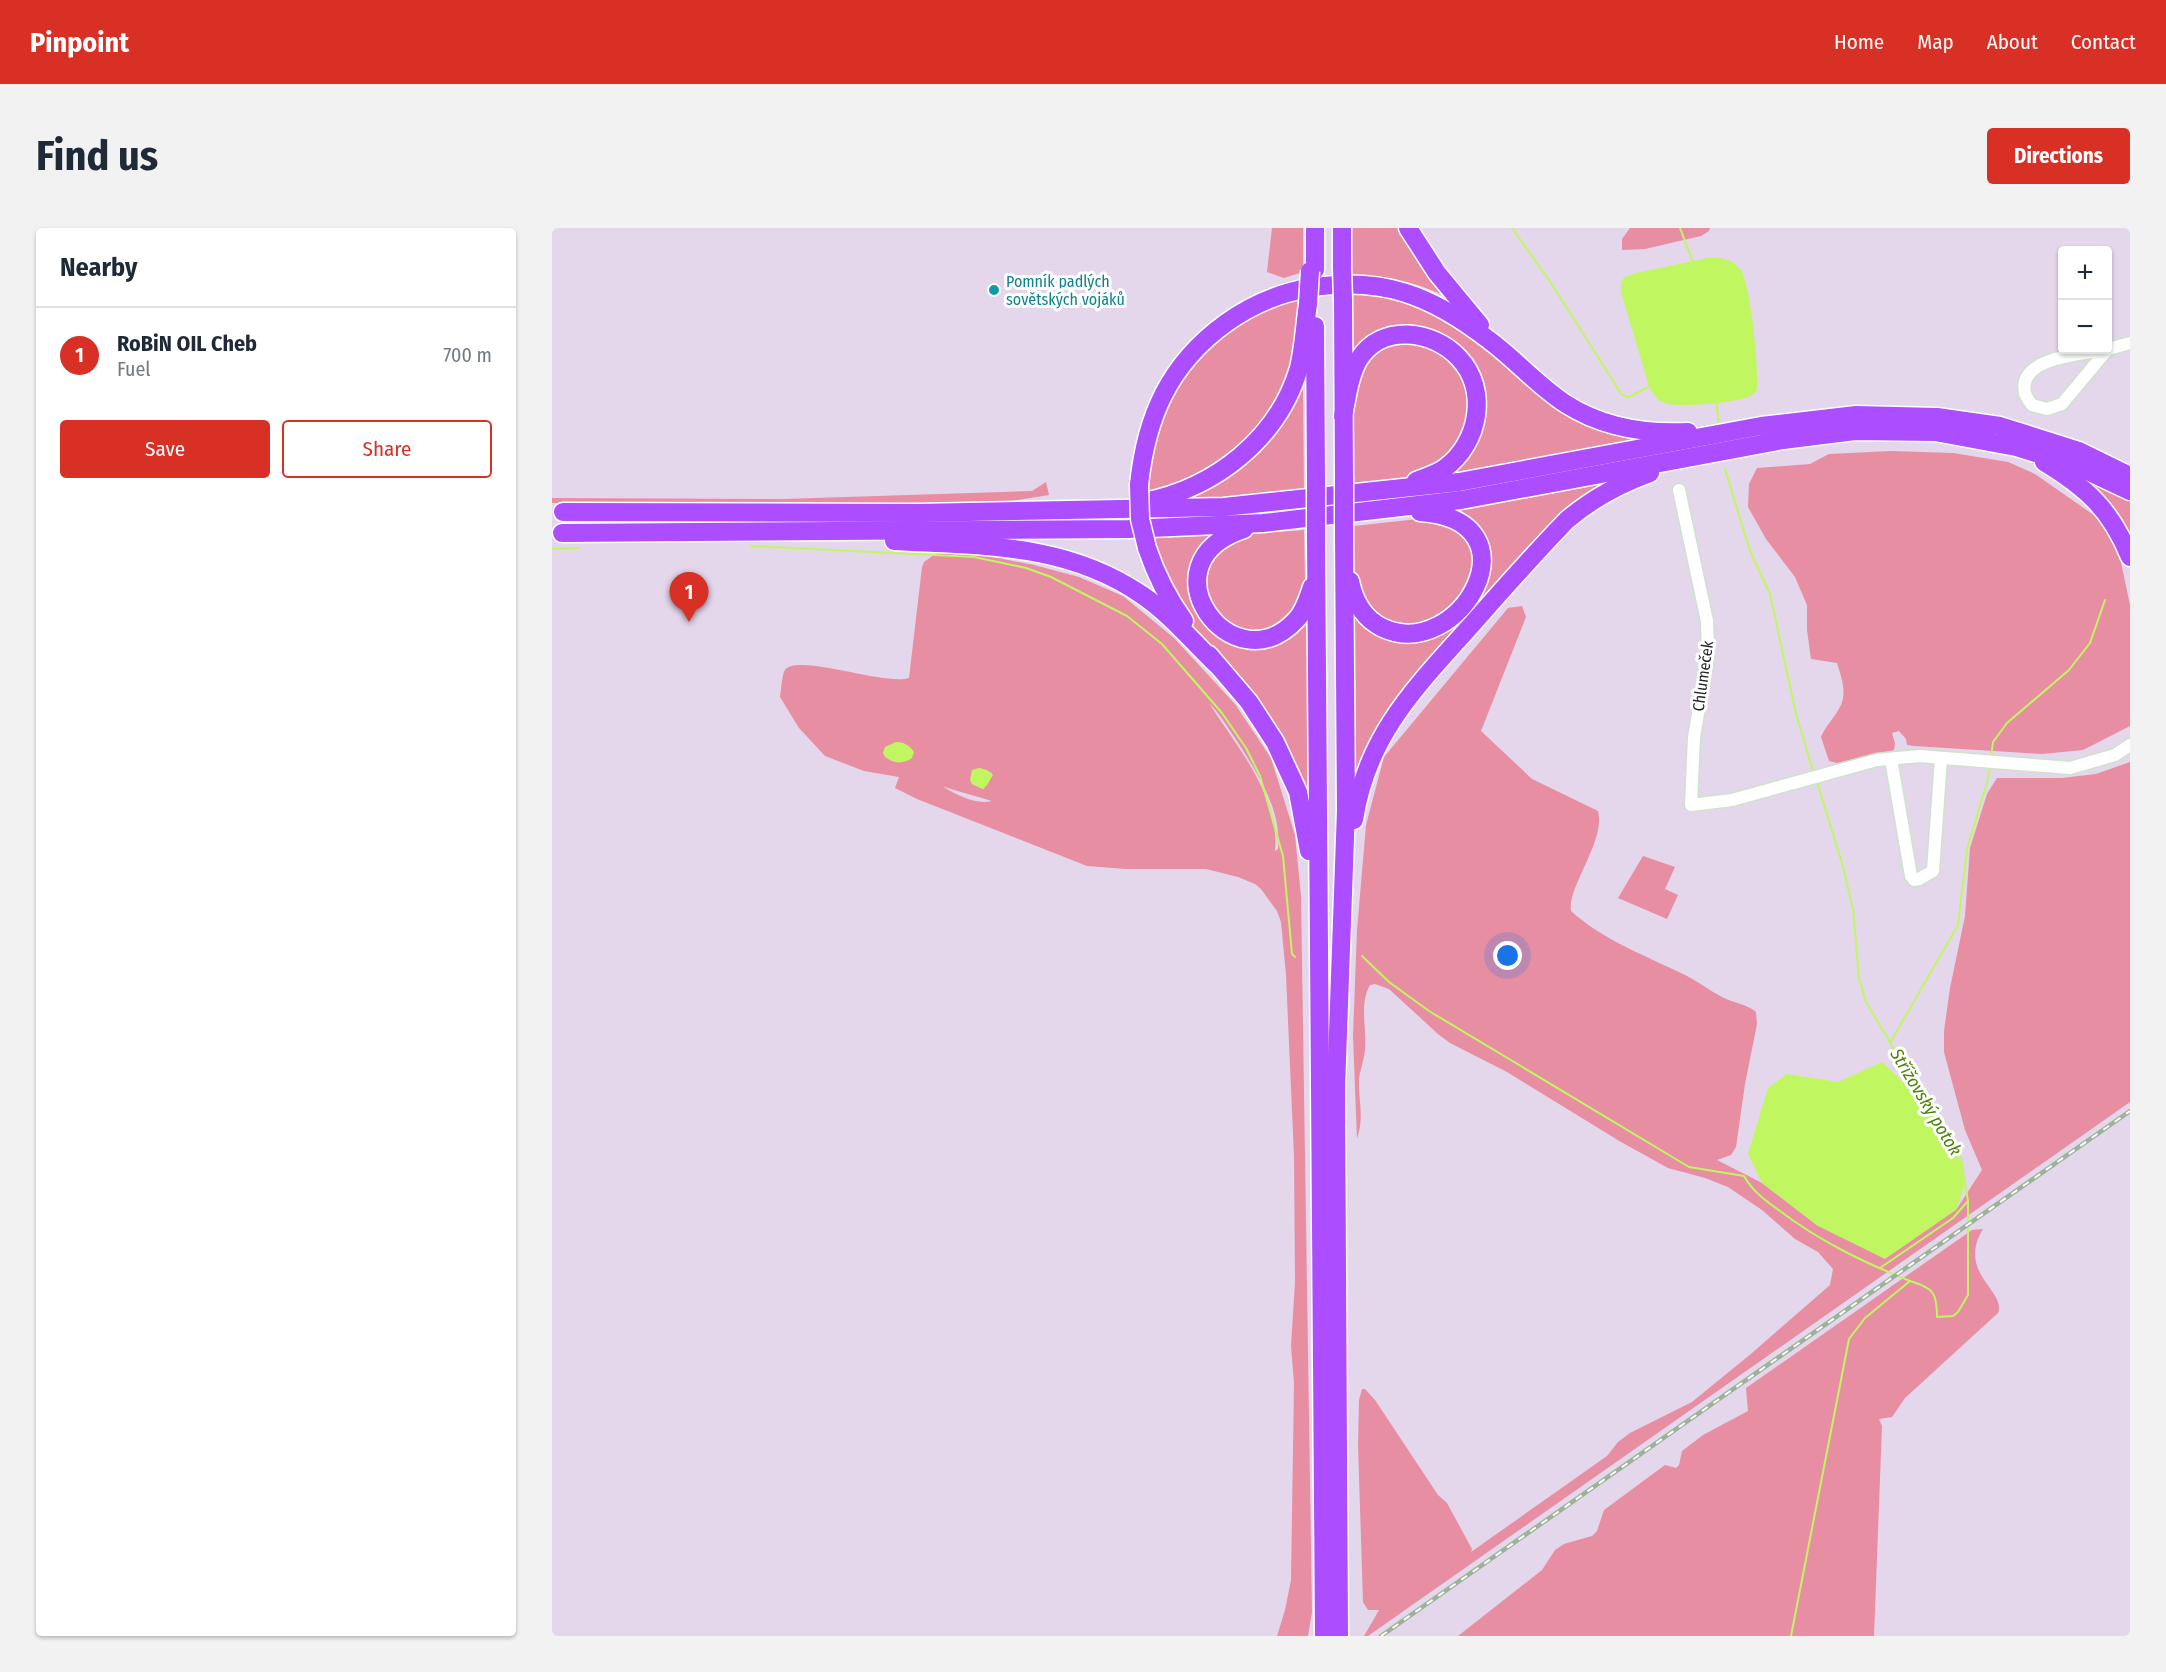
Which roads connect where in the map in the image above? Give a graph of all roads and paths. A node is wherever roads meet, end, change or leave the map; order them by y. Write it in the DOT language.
graph roads {
  1 [pos="1342,228"];
  2 [pos="1408,228"];
  3 [pos="1315,234"];
  4 [pos="1311,303"];
  5 [pos="2130,343"];
  6 [pos="2112,348"];
  7 [pos="2107,349"];
  8 [pos="1508,355"];
  9 [pos="1343,416"];
  10 [pos="1761,426"];
  11 [pos="2016,447"];
  12 [pos="1686,459"];
  13 [pos="2130,476"];
  14 [pos="1679,490"];
  15 [pos="1384,491"];
  16 [pos="2130,491"];
  17 [pos="1101,510"];
  18 [pos="1389,510"];
  19 [pos="563,512"];
  20 [pos="1263,523"];
  21 [pos="770,531"];
  22 [pos="562,533"];
  23 [pos="1344,534"];
  24 [pos="2130,557"];
  25 [pos="1316,577"];
  26 [pos="1216,664"];
  27 [pos="2130,744"];
  28 [pos="1941,758"];
  29 [pos="1891,759"];
  30 [pos="1318,904"];
  31 [pos="1343,932"];
  32 [pos="1324,1636"];
  33 [pos="1339,1636"];
  1 -- 9 [label="highway, bridge"];
  2 -- 8 [label="highway"];
  3 -- 4 [label="highway"];
  4 -- 17 [label="highway"];
  4 -- 25 [label="highway, bridge"];
  5 -- 6 [label="street"];
  7 -- 7 [label="street"];
  8 -- 10 [label="highway"];
  8 -- 26 [label="highway, bridge"];
  9 -- 15 [label="highway"];
  9 -- 23 [label="highway, bridge"];
  10 -- 13 [label="highway"];
  10 -- 15 [label="highway"];
  11 -- 12 [label="highway"];
  11 -- 16 [label="highway"];
  11 -- 24 [label="highway"];
  12 -- 18 [label="highway"];
  12 -- 31 [label="highway"];
  14 -- 29 [label="street, Chlumeček"];
  15 -- 17 [label="highway"];
  17 -- 19 [label="highway"];
  18 -- 20 [label="highway"];
  18 -- 23 [label="highway"];
  20 -- 21 [label="highway"];
  20 -- 25 [label="highway"];
  21 -- 22 [label="highway"];
  21 -- 26 [label="highway"];
  23 -- 31 [label="highway"];
  25 -- 30 [label="highway"];
  26 -- 30 [label="highway"];
  27 -- 28 [label="street"];
  28 -- 29 [label="street"];
  28 -- 29 [label="street"];
  30 -- 32 [label="highway"];
  31 -- 33 [label="highway"];
}
